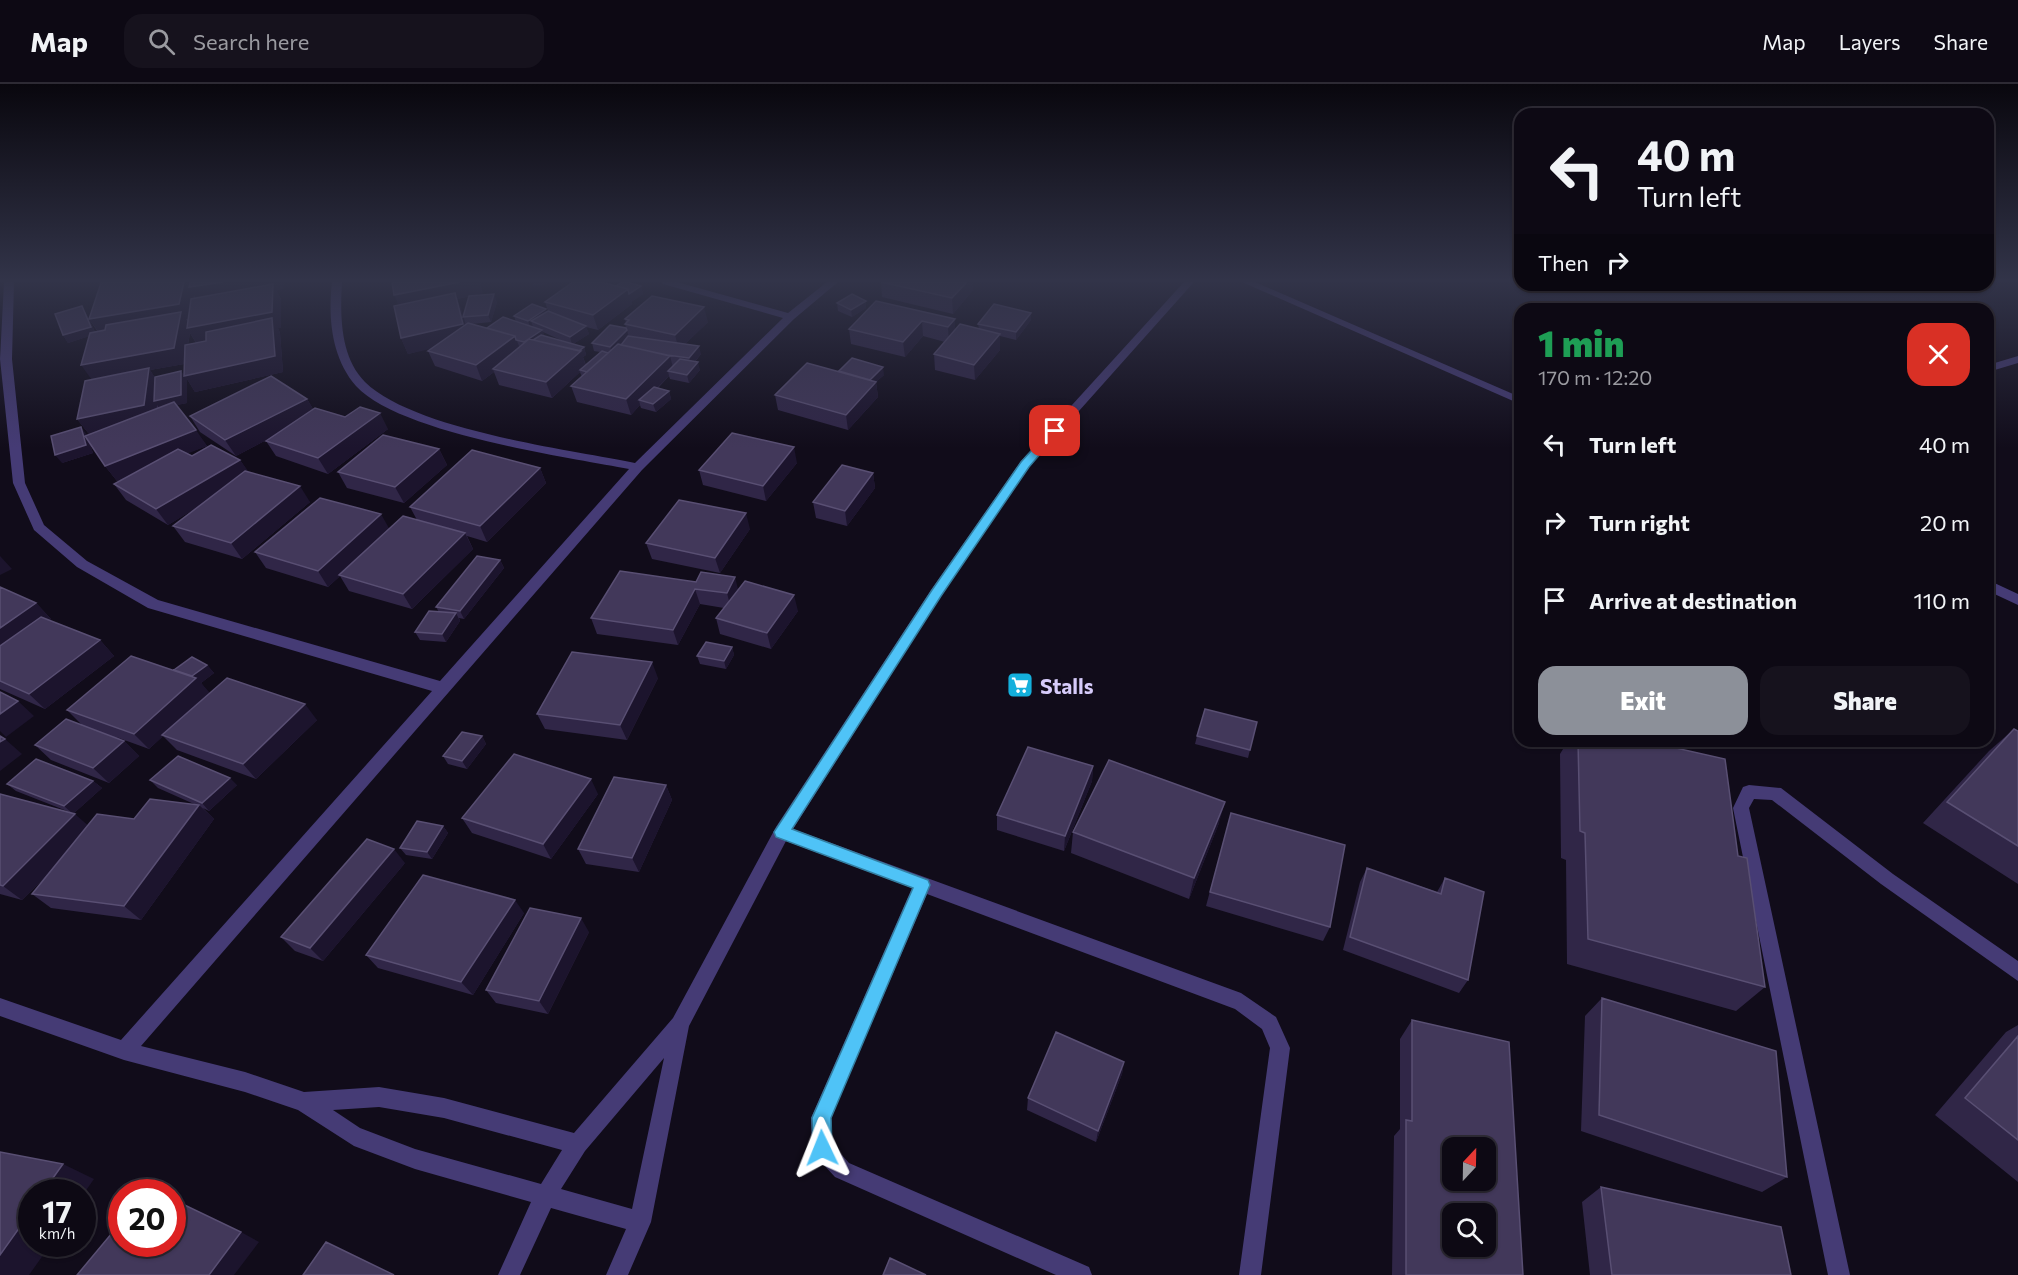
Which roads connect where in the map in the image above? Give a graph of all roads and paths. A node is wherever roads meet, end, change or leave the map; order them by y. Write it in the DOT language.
graph roads {
  1 [pos="5,338"];
  2 [pos="337,338"];
  3 [pos="769,338"];
  4 [pos="1140,338"];
  5 [pos="1375,338"];
  6 [pos="2017,358"];
  7 [pos="3,360"];
  8 [pos="1994,367"];
  9 [pos="1514,398"];
  10 [pos="638,467"];
  11 [pos="1994,588"];
  12 [pos="2018,600"];
  13 [pos="443,688"];
  14 [pos="782,832"];
  15 [pos="922,885"];
  16 [pos="2018,972"];
  17 [pos="0,1007"];
  18 [pos="680,1024"];
  19 [pos="124,1051"];
  20 [pos="304,1102"];
  21 [pos="578,1144"];
  22 [pos="545,1196"];
  23 [pos="640,1222"];
  24 [pos="509,1275"];
  25 [pos="617,1275"];
  26 [pos="1082,1275"];
  27 [pos="1250,1275"];
  28 [pos="1839,1275"];
  1 -- 7 [label="street"];
  2 -- 10 [label="street"];
  3 -- 10 [label="street"];
  4 -- 14 [label="street"];
  5 -- 9 [label="street"];
  6 -- 8 [label="street"];
  7 -- 13 [label="street"];
  10 -- 13 [label="street"];
  11 -- 12 [label="street"];
  13 -- 19 [label="street"];
  14 -- 15 [label="street"];
  14 -- 18 [label="street"];
  15 -- 26 [label="street"];
  15 -- 27 [label="street"];
  16 -- 28 [label="street"];
  17 -- 19 [label="street"];
  18 -- 21 [label="street"];
  18 -- 23 [label="street"];
  19 -- 20 [label="street"];
  20 -- 21 [label="street"];
  20 -- 22 [label="street"];
  21 -- 22 [label="street"];
  22 -- 23 [label="street"];
  22 -- 24 [label="street"];
  23 -- 25 [label="street"];
}
